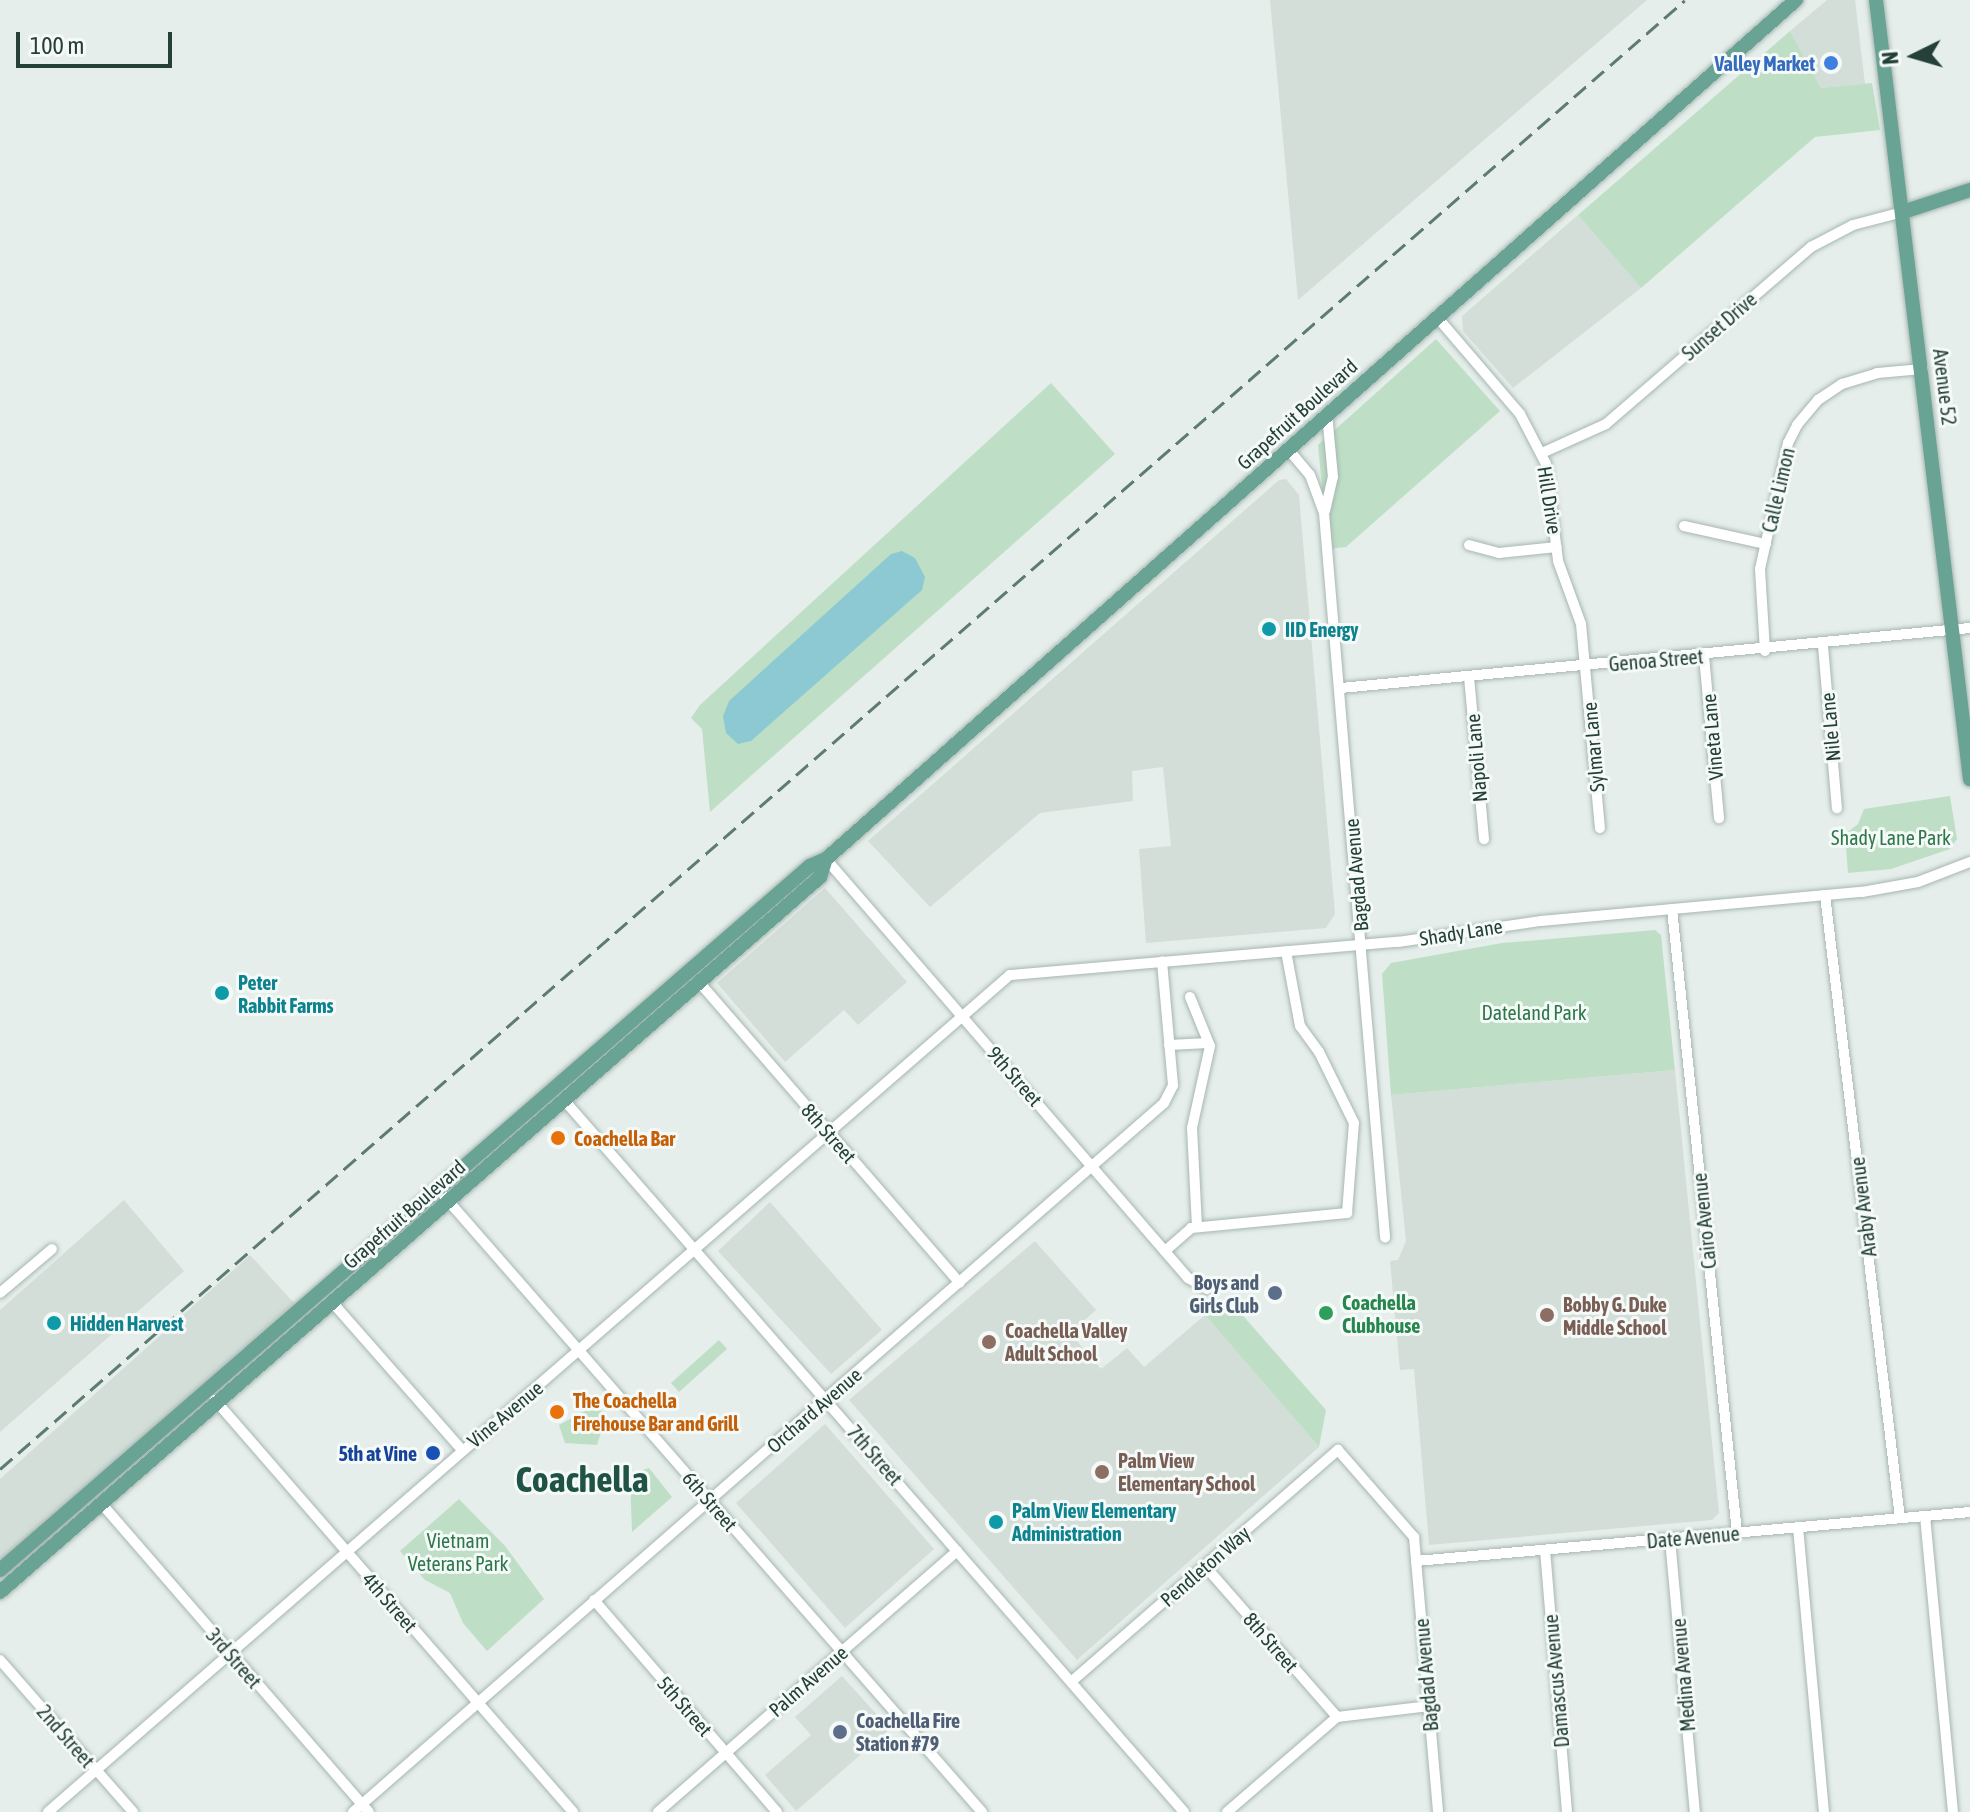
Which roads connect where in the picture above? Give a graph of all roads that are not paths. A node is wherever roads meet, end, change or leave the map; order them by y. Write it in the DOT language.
graph roads {
  1 [pos="1796,0"];
  2 [pos="1877,5"];
  3 [pos="1970,190"];
  4 [pos="1903,212"];
  5 [pos="1437,317"];
  6 [pos="1923,369"];
  7 [pos="1327,414"];
  8 [pos="1288,449"];
  9 [pos="1542,453"];
  10 [pos="1324,513"];
  11 [pos="1684,526"];
  12 [pos="1766,544"];
  13 [pos="1469,545"];
  14 [pos="1557,547"];
  15 [pos="1962,630"];
  16 [pos="1823,646"];
  17 [pos="1765,651"];
  18 [pos="1704,656"];
  19 [pos="1586,666"];
  20 [pos="1469,677"];
  21 [pos="1341,688"];
  22 [pos="1970,779"];
  23 [pos="1837,808"];
  24 [pos="1719,818"];
  25 [pos="1600,828"];
  26 [pos="1484,839"];
  27 [pos="826,859"];
  28 [pos="1970,862"];
  29 [pos="1825,895"];
  30 [pos="1672,909"];
  31 [pos="1362,945"];
  32 [pos="1286,951"];
  33 [pos="1162,961"];
  34 [pos="699,982"];
  35 [pos="1190,997"];
  36 [pos="962,1015"];
  37 [pos="1208,1043"];
  38 [pos="1169,1045"];
  39 [pos="564,1100"];
  40 [pos="828,1132"];
  41 [pos="1093,1167"];
  42 [pos="438,1188"];
  43 [pos="449,1201"];
  44 [pos="1197,1227"];
  45 [pos="1385,1237"];
  46 [pos="52,1249"];
  47 [pos="694,1249"];
  48 [pos="1165,1251"];
  49 [pos="960,1283"];
  50 [pos="1207,1289"];
  51 [pos="0,1293"];
  52 [pos="332,1302"];
  53 [pos="577,1350"];
  54 [pos="213,1397"];
  55 [pos="827,1400"];
  56 [pos="462,1450"];
  57 [pos="1338,1450"];
  58 [pos="709,1499"];
  59 [pos="101,1503"];
  60 [pos="1970,1512"];
  61 [pos="1925,1516"];
  62 [pos="1900,1518"];
  63 [pos="1798,1527"];
  64 [pos="1737,1533"];
  65 [pos="1670,1539"];
  66 [pos="1545,1550"];
  67 [pos="957,1551"];
  68 [pos="346,1552"];
  69 [pos="1416,1561"];
  70 [pos="1205,1566"];
  71 [pos="0,1570"];
  72 [pos="0,1592"];
  73 [pos="594,1600"];
  74 [pos="841,1652"];
  75 [pos="230,1653"];
  76 [pos="0,1660"];
  77 [pos="1071,1682"];
  78 [pos="479,1703"];
  79 [pos="1429,1706"];
  80 [pos="1337,1717"];
  81 [pos="725,1752"];
  82 [pos="96,1769"];
  83 [pos="365,1808"];
  84 [pos="48,1812"];
  85 [pos="133,1812"];
  86 [pos="353,1812"];
  87 [pos="573,1812"];
  88 [pos="658,1812"];
  89 [pos="777,1812"];
  90 [pos="982,1812"];
  91 [pos="1184,1812"];
  92 [pos="1227,1812"];
  93 [pos="1438,1812"];
  94 [pos="1567,1812"];
  95 [pos="1695,1812"];
  96 [pos="1824,1812"];
  97 [pos="1953,1812"];
  1 -- 5 [label="main road, Grapefruit Boulevard"];
  2 -- 4 [label="main road, Avenue 52"];
  3 -- 4 [label="main road"];
  4 -- 6 [label="main road, Avenue 52"];
  4 -- 9 [label="street, Sunset Drive"];
  5 -- 7 [label="main road, Grapefruit Boulevard"];
  5 -- 9 [label="street, Hill Drive"];
  6 -- 12 [label="street, Calle Limon"];
  6 -- 15 [label="main road, Avenue 52"];
  7 -- 8 [label="main road, Grapefruit Boulevard"];
  7 -- 10 [label="street, Bagdad Avenue"];
  8 -- 10 [label="street, Bagdad Avenue"];
  8 -- 27 [label="main road, Grapefruit Boulevard"];
  9 -- 14 [label="street, Hill Drive"];
  10 -- 21 [label="street, Bagdad Avenue"];
  11 -- 12 [label="street"];
  12 -- 17 [label="street, Calle Limon"];
  13 -- 14 [label="street"];
  14 -- 19 [label="street, Hill Drive"];
  15 -- 16 [label="street, Genoa Street"];
  15 -- 22 [label="main road, Avenue 52"];
  16 -- 17 [label="street, Genoa Street"];
  16 -- 23 [label="street, Nile Lane"];
  17 -- 18 [label="street, Genoa Street"];
  18 -- 19 [label="street, Genoa Street"];
  18 -- 24 [label="street, Vineta Lane"];
  19 -- 20 [label="street, Genoa Street"];
  19 -- 25 [label="street, Sylmar Lane"];
  20 -- 21 [label="street, Genoa Street"];
  20 -- 26 [label="street, Napoli Lane"];
  21 -- 31 [label="street, Bagdad Avenue"];
  27 -- 34 [label="main road, Grapefruit Boulevard"];
  27 -- 36 [label="street, 9th Street"];
  27 -- 42 [label="main road, Grapefruit Boulevard"];
  28 -- 29 [label="street, Shady Lane"];
  29 -- 30 [label="street, Shady Lane"];
  29 -- 62 [label="street, Araby Avenue"];
  30 -- 31 [label="street, Shady Lane"];
  30 -- 64 [label="street, Cairo Avenue"];
  31 -- 32 [label="street, Shady Lane"];
  31 -- 45 [label="street, Bagdad Avenue"];
  32 -- 33 [label="street, Shady Lane"];
  32 -- 44 [label="street"];
  33 -- 36 [label="street, Shady Lane"];
  33 -- 38 [label="street, Orchard Avenue"];
  34 -- 39 [label="main road, Grapefruit Boulevard"];
  34 -- 40 [label="street, 8th Street"];
  35 -- 37 [label="street"];
  36 -- 40 [label="street, Vine Avenue"];
  36 -- 41 [label="street, 9th Street"];
  37 -- 38 [label="street"];
  37 -- 44 [label="street"];
  38 -- 41 [label="street, Orchard Avenue"];
  39 -- 43 [label="main road, Grapefruit Boulevard"];
  39 -- 47 [label="street, 7th Street"];
  40 -- 47 [label="street, Vine Avenue"];
  40 -- 49 [label="street, 8th Street"];
  41 -- 48 [label="street, 9th Street"];
  41 -- 49 [label="street, Orchard Avenue"];
  42 -- 43 [label="street, 6th Street"];
  42 -- 54 [label="main road, Grapefruit Boulevard"];
  43 -- 52 [label="main road, Grapefruit Boulevard"];
  43 -- 53 [label="street, 6th Street"];
  44 -- 48 [label="street"];
  46 -- 51 [label="street"];
  47 -- 53 [label="street, Vine Avenue"];
  47 -- 55 [label="street, 7th Street"];
  48 -- 50 [label="street, 9th Street"];
  49 -- 55 [label="street, Orchard Avenue"];
  52 -- 54 [label="main road, Grapefruit Boulevard"];
  52 -- 56 [label="street"];
  53 -- 56 [label="street, Vine Avenue"];
  53 -- 58 [label="street, 6th Street"];
  54 -- 59 [label="main road, Grapefruit Boulevard"];
  54 -- 68 [label="street, 4th Street"];
  54 -- 71 [label="main road, Grapefruit Boulevard"];
  55 -- 58 [label="street, Orchard Avenue"];
  55 -- 67 [label="street, 7th Street"];
  56 -- 68 [label="street, Vine Avenue"];
  57 -- 69 [label="street, Bagdad Avenue"];
  57 -- 70 [label="street, Pendleton Way"];
  58 -- 73 [label="street, Orchard Avenue"];
  58 -- 74 [label="street, 6th Street"];
  59 -- 72 [label="main road, Grapefruit Boulevard"];
  59 -- 75 [label="street, 3rd Street"];
  60 -- 61 [label="street, Date Avenue"];
  61 -- 62 [label="street, Date Avenue"];
  61 -- 97 [label="street"];
  62 -- 63 [label="street, Date Avenue"];
  63 -- 64 [label="street, Date Avenue"];
  63 -- 96 [label="street"];
  64 -- 65 [label="street, Date Avenue"];
  65 -- 66 [label="street, Date Avenue"];
  65 -- 95 [label="street, Medina Avenue"];
  66 -- 69 [label="street, Date Avenue"];
  66 -- 94 [label="street, Damascus Avenue"];
  67 -- 74 [label="street, Palm Avenue"];
  67 -- 77 [label="street, 7th Street"];
  68 -- 75 [label="street, Vine Avenue"];
  68 -- 78 [label="street, 4th Street"];
  69 -- 79 [label="street, Bagdad Avenue"];
  70 -- 77 [label="street, Pendleton Way"];
  70 -- 80 [label="street, 8th Street"];
  73 -- 78 [label="street, Orchard Avenue"];
  73 -- 81 [label="street, 5th Street"];
  74 -- 81 [label="street, Palm Avenue"];
  74 -- 90 [label="street, 6th Street"];
  75 -- 82 [label="street, Vine Avenue"];
  75 -- 83 [label="street, 3rd Street"];
  76 -- 82 [label="street, 2nd Street"];
  77 -- 91 [label="street, 7th Street"];
  78 -- 83 [label="street, Orchard Avenue"];
  78 -- 87 [label="street, 4th Street"];
  79 -- 80 [label="street"];
  79 -- 93 [label="street, Bagdad Avenue"];
  80 -- 92 [label="street"];
  81 -- 88 [label="street, Palm Avenue"];
  81 -- 89 [label="street, 5th Street"];
  82 -- 84 [label="street, Vine Avenue"];
  82 -- 85 [label="street, 2nd Street"];
  83 -- 86 [label="street, Orchard Avenue"];
}
